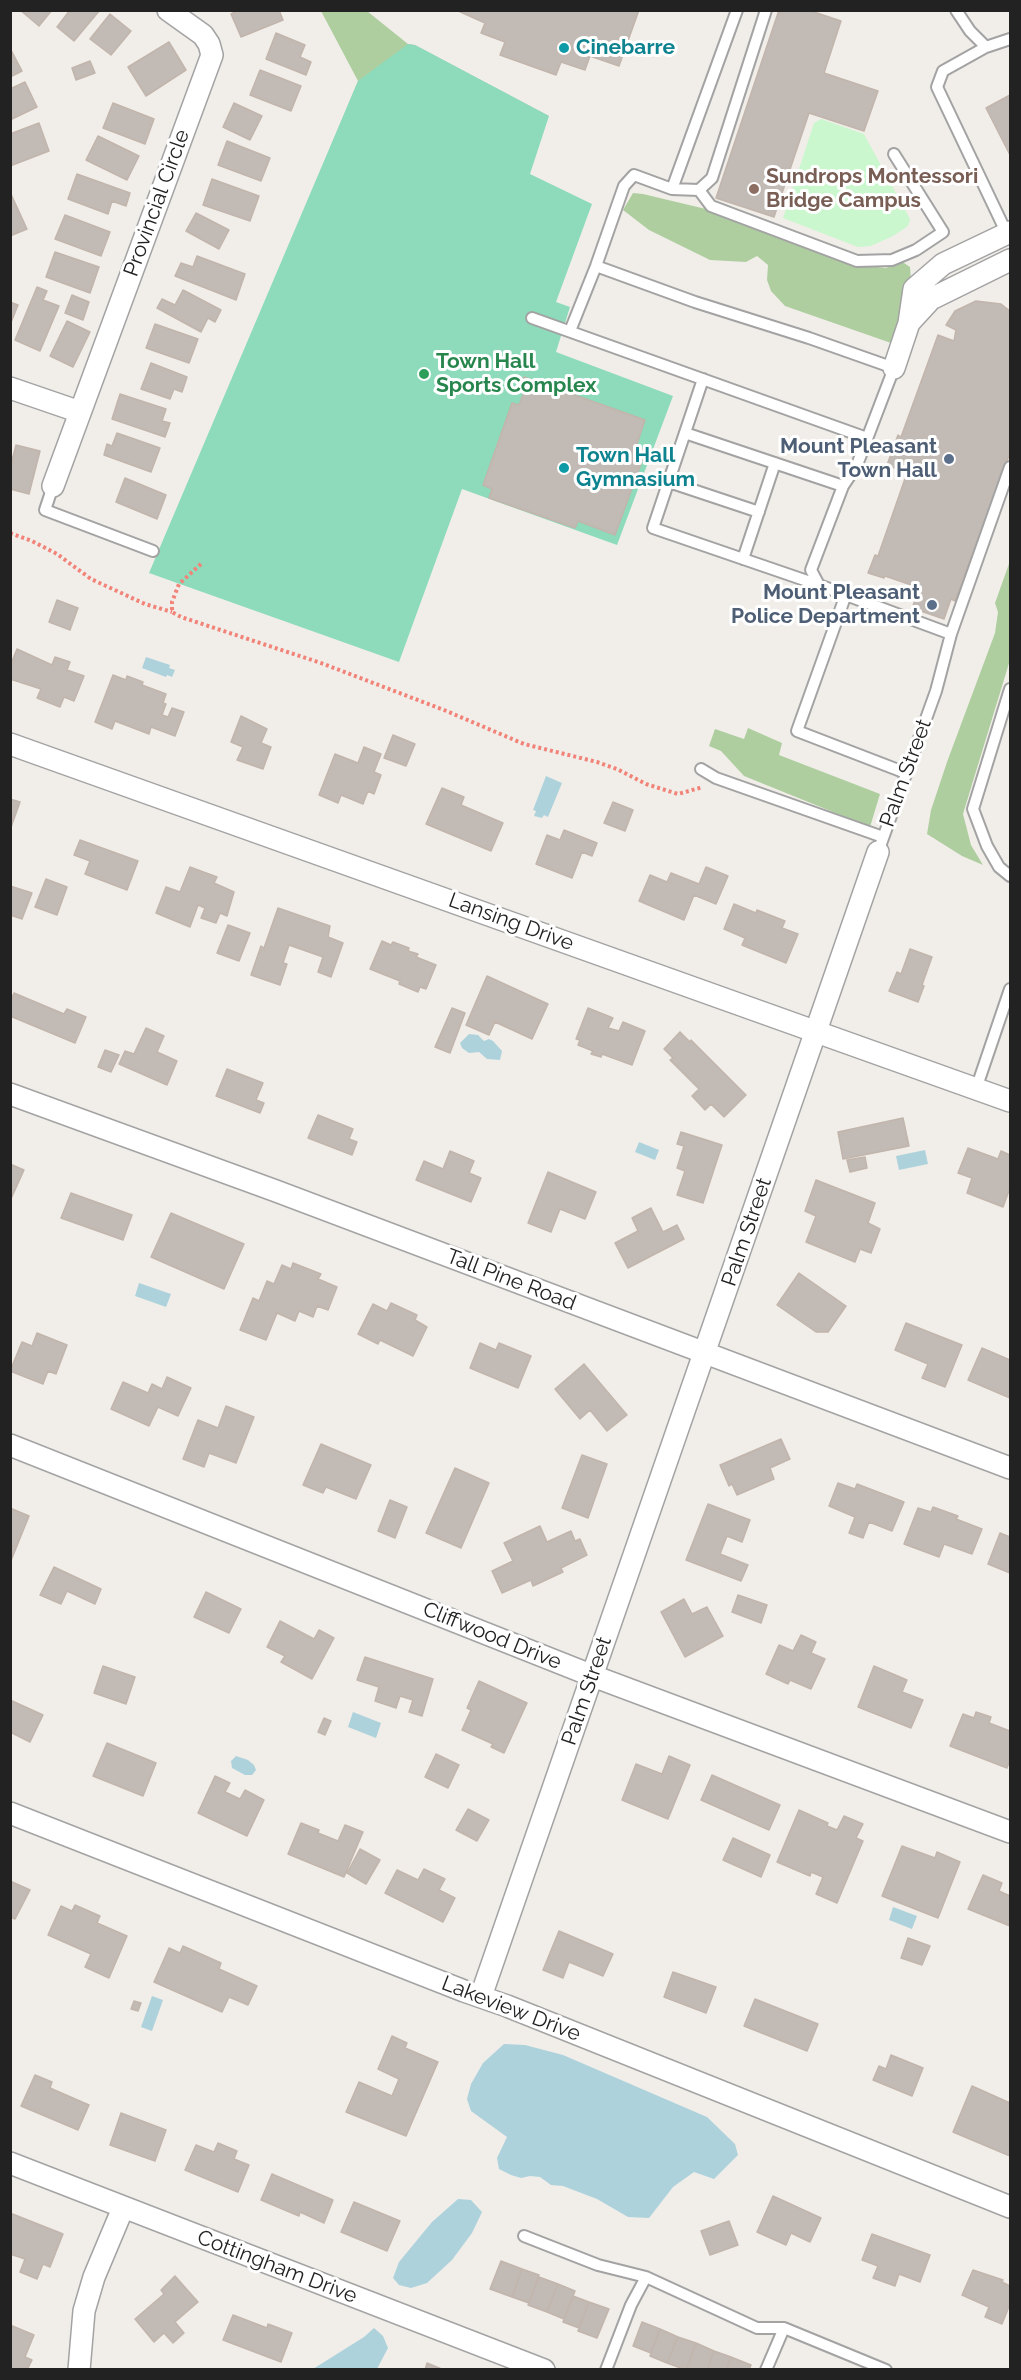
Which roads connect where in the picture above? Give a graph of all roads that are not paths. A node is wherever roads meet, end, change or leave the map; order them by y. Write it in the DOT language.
graph roads {
  1 [pos="168,10"];
  2 [pos="737,10"];
  3 [pos="766,10"];
  4 [pos="956,10"];
  5 [pos="1011,39"];
  6 [pos="986,47"];
  7 [pos="894,154"];
  8 [pos="672,189"];
  9 [pos="699,190"];
  10 [pos="1009,236"];
  11 [pos="1011,260"];
  12 [pos="597,266"];
  13 [pos="532,318"];
  14 [pos="909,322"];
  15 [pos="570,331"];
  16 [pos="894,368"];
  17 [pos="703,379"];
  18 [pos="10,388"];
  19 [pos="80,412"];
  20 [pos="685,433"];
  21 [pos="867,438"];
  22 [pos="775,463"];
  23 [pos="1011,467"];
  24 [pos="669,482"];
  25 [pos="53,486"];
  26 [pos="843,486"];
  27 [pos="759,512"];
  28 [pos="153,551"];
  29 [pos="743,559"];
  30 [pos="819,585"];
  31 [pos="845,597"];
  32 [pos="951,634"];
  33 [pos="1011,688"];
  34 [pos="10,744"];
  35 [pos="701,769"];
  36 [pos="906,772"];
  37 [pos="881,844"];
  38 [pos="1011,876"];
  39 [pos="1011,989"];
  40 [pos="816,1031"];
  41 [pos="976,1089"];
  42 [pos="10,1094"];
  43 [pos="1011,1101"];
  44 [pos="705,1353"];
  45 [pos="10,1445"];
  46 [pos="1011,1468"];
  47 [pos="592,1676"];
  48 [pos="10,1813"];
  49 [pos="1011,1832"];
  50 [pos="481,1996"];
  51 [pos="10,2163"];
  52 [pos="1011,2207"];
  53 [pos="123,2208"];
  54 [pos="524,2236"];
  55 [pos="646,2277"];
  56 [pos="784,2328"];
  57 [pos="538,2368"];
  58 [pos="79,2370"];
  59 [pos="606,2370"];
  60 [pos="766,2370"];
  61 [pos="886,2370"];
  1 -- 19 [label="street, Provincial Circle"];
  2 -- 8 [label="lane"];
  3 -- 9 [label="lane"];
  4 -- 6 [label="lane"];
  5 -- 6 [label="lane"];
  6 -- 10 [label="lane"];
  7 -- 9 [label="lane"];
  8 -- 9 [label="lane"];
  8 -- 12 [label="lane"];
  10 -- 14 [label="street"];
  11 -- 14 [label="street"];
  12 -- 15 [label="lane"];
  12 -- 16 [label="lane"];
  13 -- 15 [label="lane"];
  14 -- 16 [label="street"];
  15 -- 17 [label="lane"];
  16 -- 21 [label="lane"];
  17 -- 20 [label="lane"];
  17 -- 21 [label="lane"];
  18 -- 19 [label="street"];
  19 -- 25 [label="street, Provincial Circle"];
  20 -- 22 [label="lane"];
  20 -- 24 [label="lane"];
  21 -- 26 [label="lane"];
  22 -- 26 [label="lane"];
  22 -- 27 [label="lane"];
  23 -- 32 [label="lane, Palm Street"];
  24 -- 27 [label="lane"];
  24 -- 29 [label="lane"];
  25 -- 28 [label="lane"];
  26 -- 30 [label="lane"];
  27 -- 29 [label="lane"];
  29 -- 30 [label="lane"];
  30 -- 31 [label="lane"];
  31 -- 32 [label="lane"];
  31 -- 36 [label="lane"];
  32 -- 36 [label="lane, Palm Street"];
  33 -- 38 [label="lane"];
  34 -- 40 [label="street, Lansing Drive"];
  35 -- 37 [label="lane"];
  36 -- 37 [label="lane, Palm Street"];
  37 -- 40 [label="street, Palm Street"];
  39 -- 41 [label="lane"];
  40 -- 41 [label="street, Lansing Drive"];
  40 -- 44 [label="street, Palm Street"];
  41 -- 43 [label="street, Lansing Drive"];
  42 -- 44 [label="street, Tall Pine Road"];
  44 -- 46 [label="street, Tall Pine Road"];
  44 -- 47 [label="street, Palm Street"];
  45 -- 47 [label="street, Cliffwood Drive"];
  47 -- 49 [label="street, Cliffwood Drive"];
  47 -- 50 [label="street, Palm Street"];
  48 -- 50 [label="street, Lakeview Drive"];
  50 -- 52 [label="street, Lakeview Drive"];
  51 -- 53 [label="street, Cottingham Drive"];
  53 -- 57 [label="street, Cottingham Drive"];
  53 -- 58 [label="street"];
  54 -- 55 [label="lane"];
  55 -- 56 [label="lane"];
  55 -- 59 [label="lane"];
  56 -- 60 [label="lane"];
  56 -- 61 [label="lane"];
}
